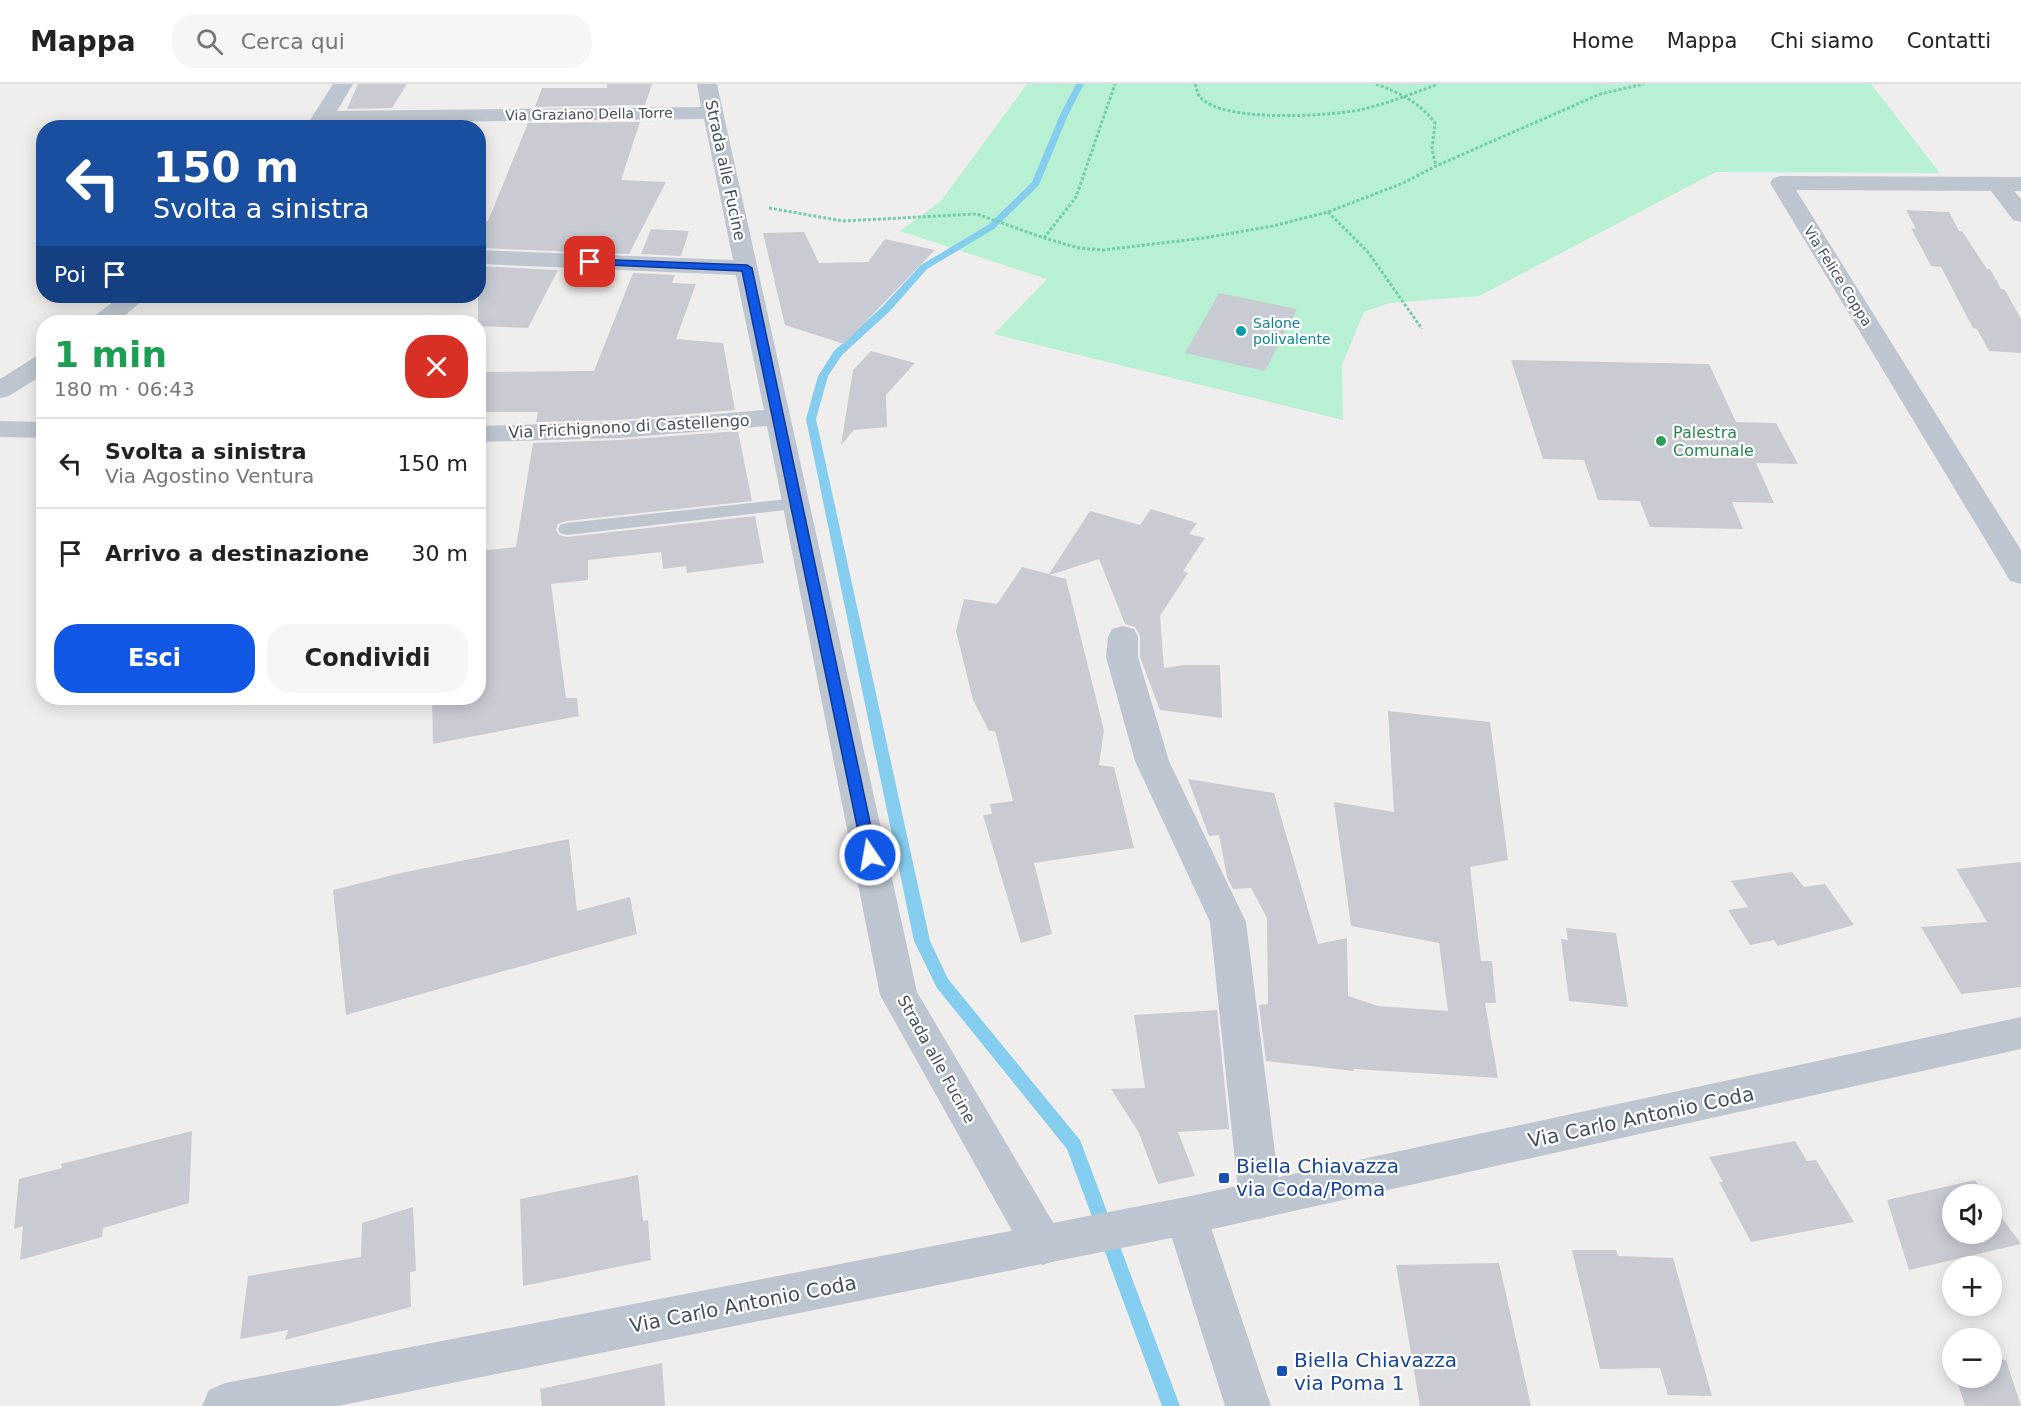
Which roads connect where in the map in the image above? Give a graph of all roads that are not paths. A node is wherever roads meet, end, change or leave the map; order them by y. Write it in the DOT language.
graph roads {
  1 [pos="343,84"];
  2 [pos="710,98"];
  3 [pos="319,120"];
  4 [pos="351,120"];
  5 [pos="2009,184"];
  6 [pos="2021,215"];
  7 [pos="486,257"];
  8 [pos="747,268"];
  9 [pos="127,303"];
  10 [pos="111,315"];
  11 [pos="36,367"];
  12 [pos="0,390"];
  13 [pos="779,417"];
  14 [pos="0,429"];
  15 [pos="36,430"];
  16 [pos="486,434"];
  17 [pos="797,504"];
  18 [pos="567,529"];
  19 [pos="2021,574"];
  20 [pos="1123,637"];
  21 [pos="2021,1033"];
  22 [pos="1260,1200"];
  23 [pos="1186,1216"];
  24 [pos="1043,1245"];
  25 [pos="225,1406"];
  26 [pos="1248,1406"];
  1 -- 3 [label="street"];
  2 -- 4 [label="street, Via Graziano Della Torre"];
  2 -- 8 [label="street, Strada alle Fucine"];
  5 -- 6 [label="street"];
  5 -- 19 [label="street, Via Felice Coppa"];
  7 -- 8 [label="street"];
  8 -- 13 [label="street, Strada alle Fucine"];
  9 -- 10 [label="street"];
  11 -- 12 [label="street"];
  13 -- 16 [label="street, Via Frichignono di Castellengo"];
  13 -- 17 [label="street, Strada alle Fucine"];
  14 -- 15 [label="street"];
  17 -- 18 [label="lane"];
  17 -- 24 [label="street, Strada alle Fucine"];
  20 -- 22 [label="street"];
  21 -- 22 [label="street, Via Carlo Antonio Coda"];
  22 -- 23 [label="street, Via Carlo Antonio Coda"];
  23 -- 24 [label="street, Via Carlo Antonio Coda"];
  23 -- 26 [label="street"];
  24 -- 25 [label="street, Via Carlo Antonio Coda"];
}
